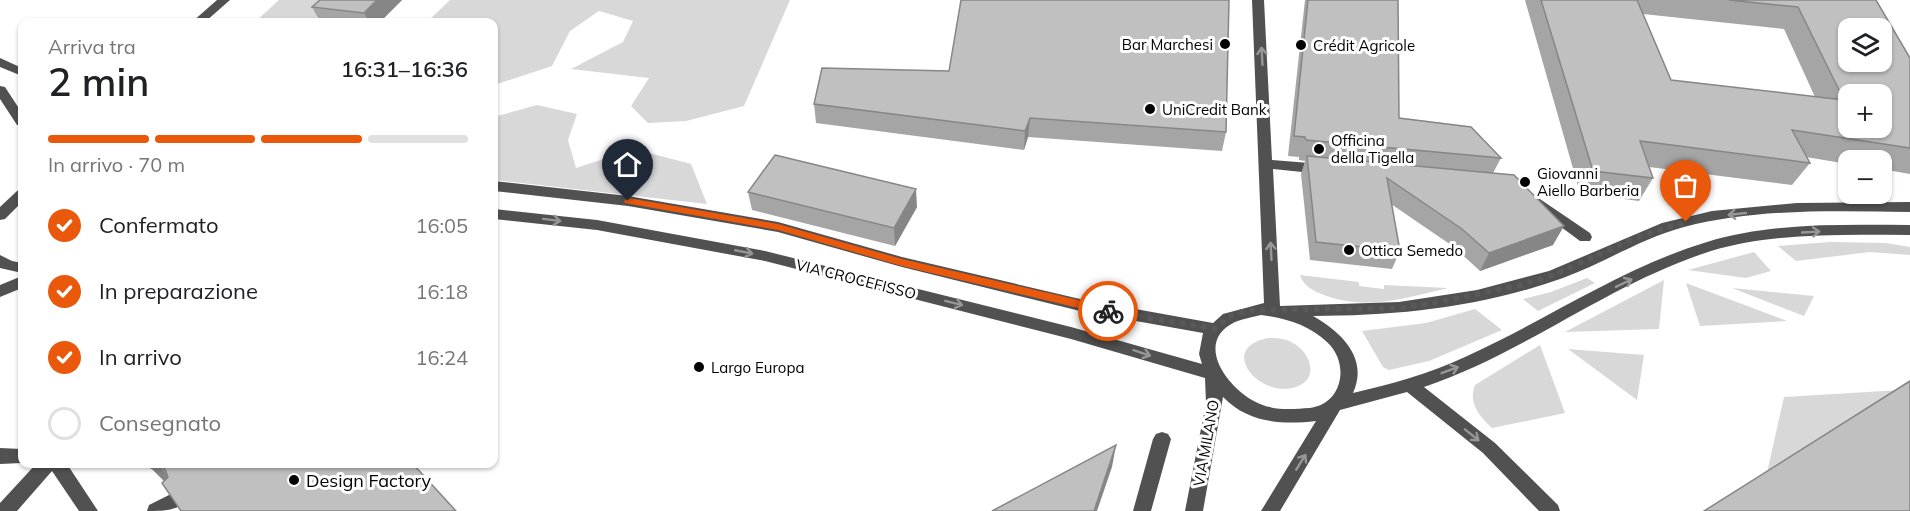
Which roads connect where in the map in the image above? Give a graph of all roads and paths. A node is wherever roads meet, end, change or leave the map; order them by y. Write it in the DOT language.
graph roads {
  1 [pos="224,0"];
  2 [pos="1258,0"];
  3 [pos="203,18"];
  4 [pos="0,62"];
  5 [pos="18,70"];
  6 [pos="0,90"];
  7 [pos="18,116"];
  8 [pos="1266,164"];
  9 [pos="1331,170"];
  10 [pos="498,186"];
  11 [pos="1516,188"];
  12 [pos="18,198"];
  13 [pos="1910,207"];
  14 [pos="498,213"];
  15 [pos="0,215"];
  16 [pos="1910,230"];
  17 [pos="1585,237"];
  18 [pos="0,260"];
  19 [pos="18,267"];
  20 [pos="18,284"];
  21 [pos="0,291"];
  22 [pos="1279,310"];
  23 [pos="1215,329"];
  24 [pos="1213,374"];
  25 [pos="1410,385"];
  26 [pos="1334,405"];
  27 [pos="1162,439"];
  28 [pos="0,456"];
  29 [pos="18,456"];
  30 [pos="44,468"];
  31 [pos="60,468"];
  32 [pos="178,498"];
  33 [pos="5,511"];
  34 [pos="89,511"];
  35 [pos="156,511"];
  36 [pos="1142,511"];
  37 [pos="1194,511"];
  38 [pos="1270,511"];
  39 [pos="1551,511"];
  1 -- 3 [label="street"];
  8 -- 2 [label="street, one-way"];
  4 -- 5 [label="street"];
  6 -- 7 [label="street"];
  8 -- 9 [label="street"];
  22 -- 8 [label="street, one-way"];
  10 -- 23 [label="street, VIA CROCEFISSO"];
  11 -- 17 [label="street"];
  12 -- 15 [label="street"];
  13 -- 22 [label="street, one-way"];
  14 -- 24 [label="street, VIA CROCEFISSO, one-way"];
  25 -- 16 [label="street, one-way"];
  18 -- 19 [label="street"];
  20 -- 21 [label="street"];
  22 -- 23 [label="street"];
  22 -- 26 [label="street"];
  23 -- 24 [label="street"];
  24 -- 26 [label="street"];
  24 -- 37 [label="street, VIA MILANO"];
  25 -- 26 [label="street"];
  25 -- 39 [label="street, one-way"];
  38 -- 26 [label="street, one-way"];
  27 -- 36 [label="street"];
  28 -- 29 [label="street"];
  30 -- 33 [label="street"];
  31 -- 34 [label="street"];
  32 -- 35 [label="street"];
}
